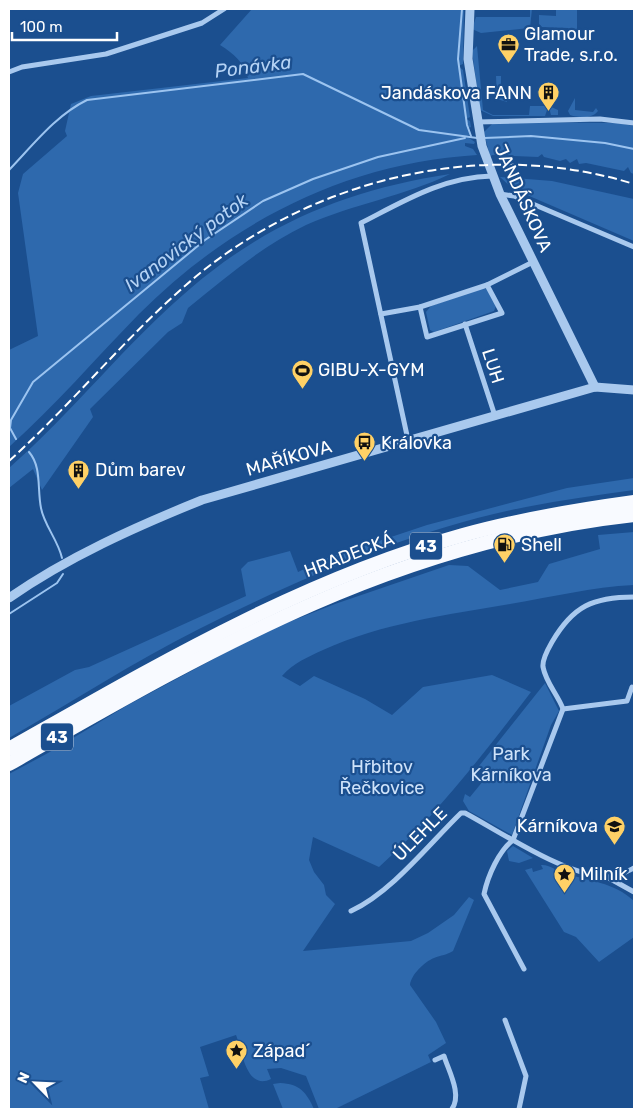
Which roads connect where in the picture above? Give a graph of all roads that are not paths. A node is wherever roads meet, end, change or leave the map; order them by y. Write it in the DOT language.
graph roads {
  1 [pos="224,9"];
  2 [pos="470,9"];
  3 [pos="9,72"];
  4 [pos="476,122"];
  5 [pos="634,123"];
  6 [pos="492,176"];
  7 [pos="500,194"];
  8 [pos="634,247"];
  9 [pos="533,262"];
  10 [pos="487,285"];
  11 [pos="420,307"];
  12 [pos="381,314"];
  13 [pos="465,324"];
  14 [pos="594,387"];
  15 [pos="634,390"];
  16 [pos="495,416"];
  17 [pos="408,440"];
  18 [pos="634,502"];
  19 [pos="634,515"];
  20 [pos="634,597"];
  21 [pos="9,598"];
  22 [pos="632,686"];
  23 [pos="563,709"];
  24 [pos="9,749"];
  25 [pos="9,764"];
  26 [pos="513,840"];
  27 [pos="634,868"];
  28 [pos="606,877"];
  29 [pos="634,892"];
  30 [pos="351,910"];
  31 [pos="524,969"];
  32 [pos="505,1020"];
  33 [pos="435,1060"];
  34 [pos="452,1109"];
  35 [pos="519,1109"];
  1 -- 3 [label="street"];
  2 -- 4 [label="street, JANDÁSKOVA"];
  4 -- 5 [label="street"];
  4 -- 6 [label="street, JANDÁSKOVA"];
  6 -- 7 [label="street, JANDÁSKOVA"];
  6 -- 12 [label="street"];
  7 -- 8 [label="street"];
  7 -- 9 [label="street, JANDÁSKOVA"];
  9 -- 10 [label="street"];
  9 -- 14 [label="street, JANDÁSKOVA"];
  10 -- 11 [label="street"];
  10 -- 13 [label="street"];
  11 -- 12 [label="street"];
  11 -- 13 [label="street"];
  12 -- 17 [label="street"];
  13 -- 16 [label="street, LUH"];
  14 -- 15 [label="street"];
  14 -- 16 [label="street, MAŘÍKOVA"];
  16 -- 17 [label="street, MAŘÍKOVA"];
  17 -- 21 [label="street, MAŘÍKOVA"];
  18 -- 24 [label="highway, HRADECKÁ / 43"];
  19 -- 25 [label="highway, 43"];
  20 -- 23 [label="street"];
  22 -- 23 [label="street"];
  23 -- 26 [label="street"];
  26 -- 28 [label="street"];
  26 -- 30 [label="street, ÚLEHLE"];
  26 -- 31 [label="street"];
  27 -- 28 [label="street"];
  28 -- 29 [label="street"];
  32 -- 35 [label="street"];
  33 -- 34 [label="street"];
}
